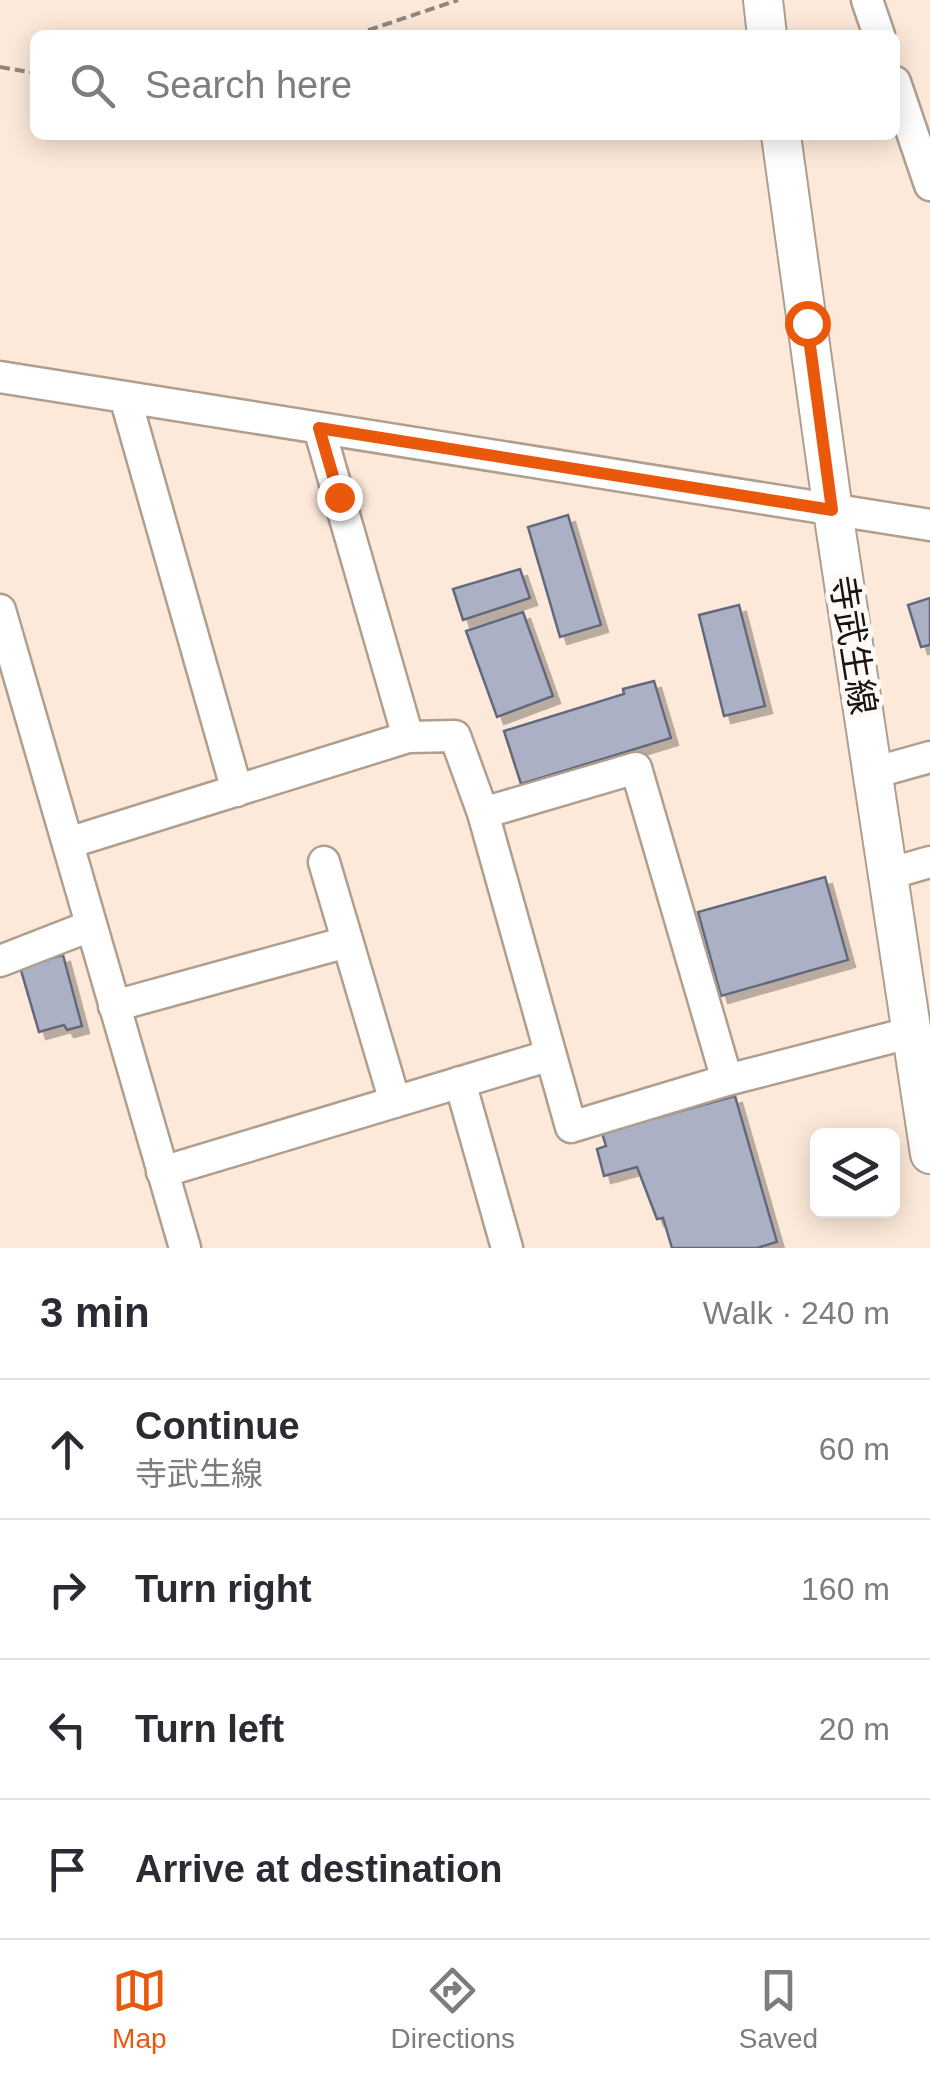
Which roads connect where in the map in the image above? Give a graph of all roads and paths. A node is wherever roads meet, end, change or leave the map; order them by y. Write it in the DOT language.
graph roads {
  1 [pos="458,0"];
  2 [pos="763,0"];
  3 [pos="867,0"];
  4 [pos="369,30"];
  5 [pos="767,30"];
  6 [pos="877,30"];
  7 [pos="0,66"];
  8 [pos="30,73"];
  9 [pos="900,97"];
  10 [pos="782,140"];
  11 [pos="930,185"];
  12 [pos="0,377"];
  13 [pos="125,397"];
  14 [pos="319,428"];
  15 [pos="832,510"];
  16 [pos="930,525"];
  17 [pos="0,610"];
  18 [pos="408,736"];
  19 [pos="930,756"];
  20 [pos="873,773"];
  21 [pos="237,790"];
  22 [pos="483,813"];
  23 [pos="68,843"];
  24 [pos="324,862"];
  25 [pos="930,862"];
  26 [pos="888,874"];
  27 [pos="90,926"];
  28 [pos="347,942"];
  29 [pos="0,961"];
  30 [pos="114,1006"];
  31 [pos="913,1032"];
  32 [pos="550,1056"];
  33 [pos="727,1080"];
  34 [pos="460,1082"];
  35 [pos="395,1102"];
  36 [pos="930,1154"];
  37 [pos="162,1172"];
  38 [pos="185,1248"];
  39 [pos="507,1248"];
  1 -- 4 [label="path"];
  2 -- 5 [label="main road"];
  3 -- 6 [label="street"];
  7 -- 8 [label="path"];
  9 -- 11 [label="street"];
  10 -- 15 [label="main road, 寺武生線"];
  12 -- 13 [label="street"];
  13 -- 14 [label="street"];
  13 -- 21 [label="street"];
  14 -- 15 [label="street"];
  14 -- 18 [label="street"];
  15 -- 16 [label="street"];
  15 -- 20 [label="main road, 寺武生線"];
  17 -- 23 [label="street"];
  18 -- 21 [label="street"];
  18 -- 22 [label="street"];
  19 -- 20 [label="street"];
  20 -- 26 [label="main road, 寺武生線"];
  21 -- 23 [label="street"];
  22 -- 32 [label="street"];
  22 -- 33 [label="street"];
  23 -- 27 [label="street"];
  24 -- 28 [label="street"];
  25 -- 26 [label="street"];
  26 -- 31 [label="main road, 寺武生線"];
  27 -- 29 [label="street"];
  27 -- 30 [label="street"];
  28 -- 30 [label="street"];
  28 -- 35 [label="street"];
  30 -- 37 [label="street"];
  31 -- 33 [label="street"];
  31 -- 36 [label="main road, 寺武生線"];
  32 -- 33 [label="street"];
  32 -- 34 [label="street"];
  34 -- 35 [label="street"];
  34 -- 39 [label="street"];
  35 -- 37 [label="street"];
  37 -- 38 [label="street"];
}
